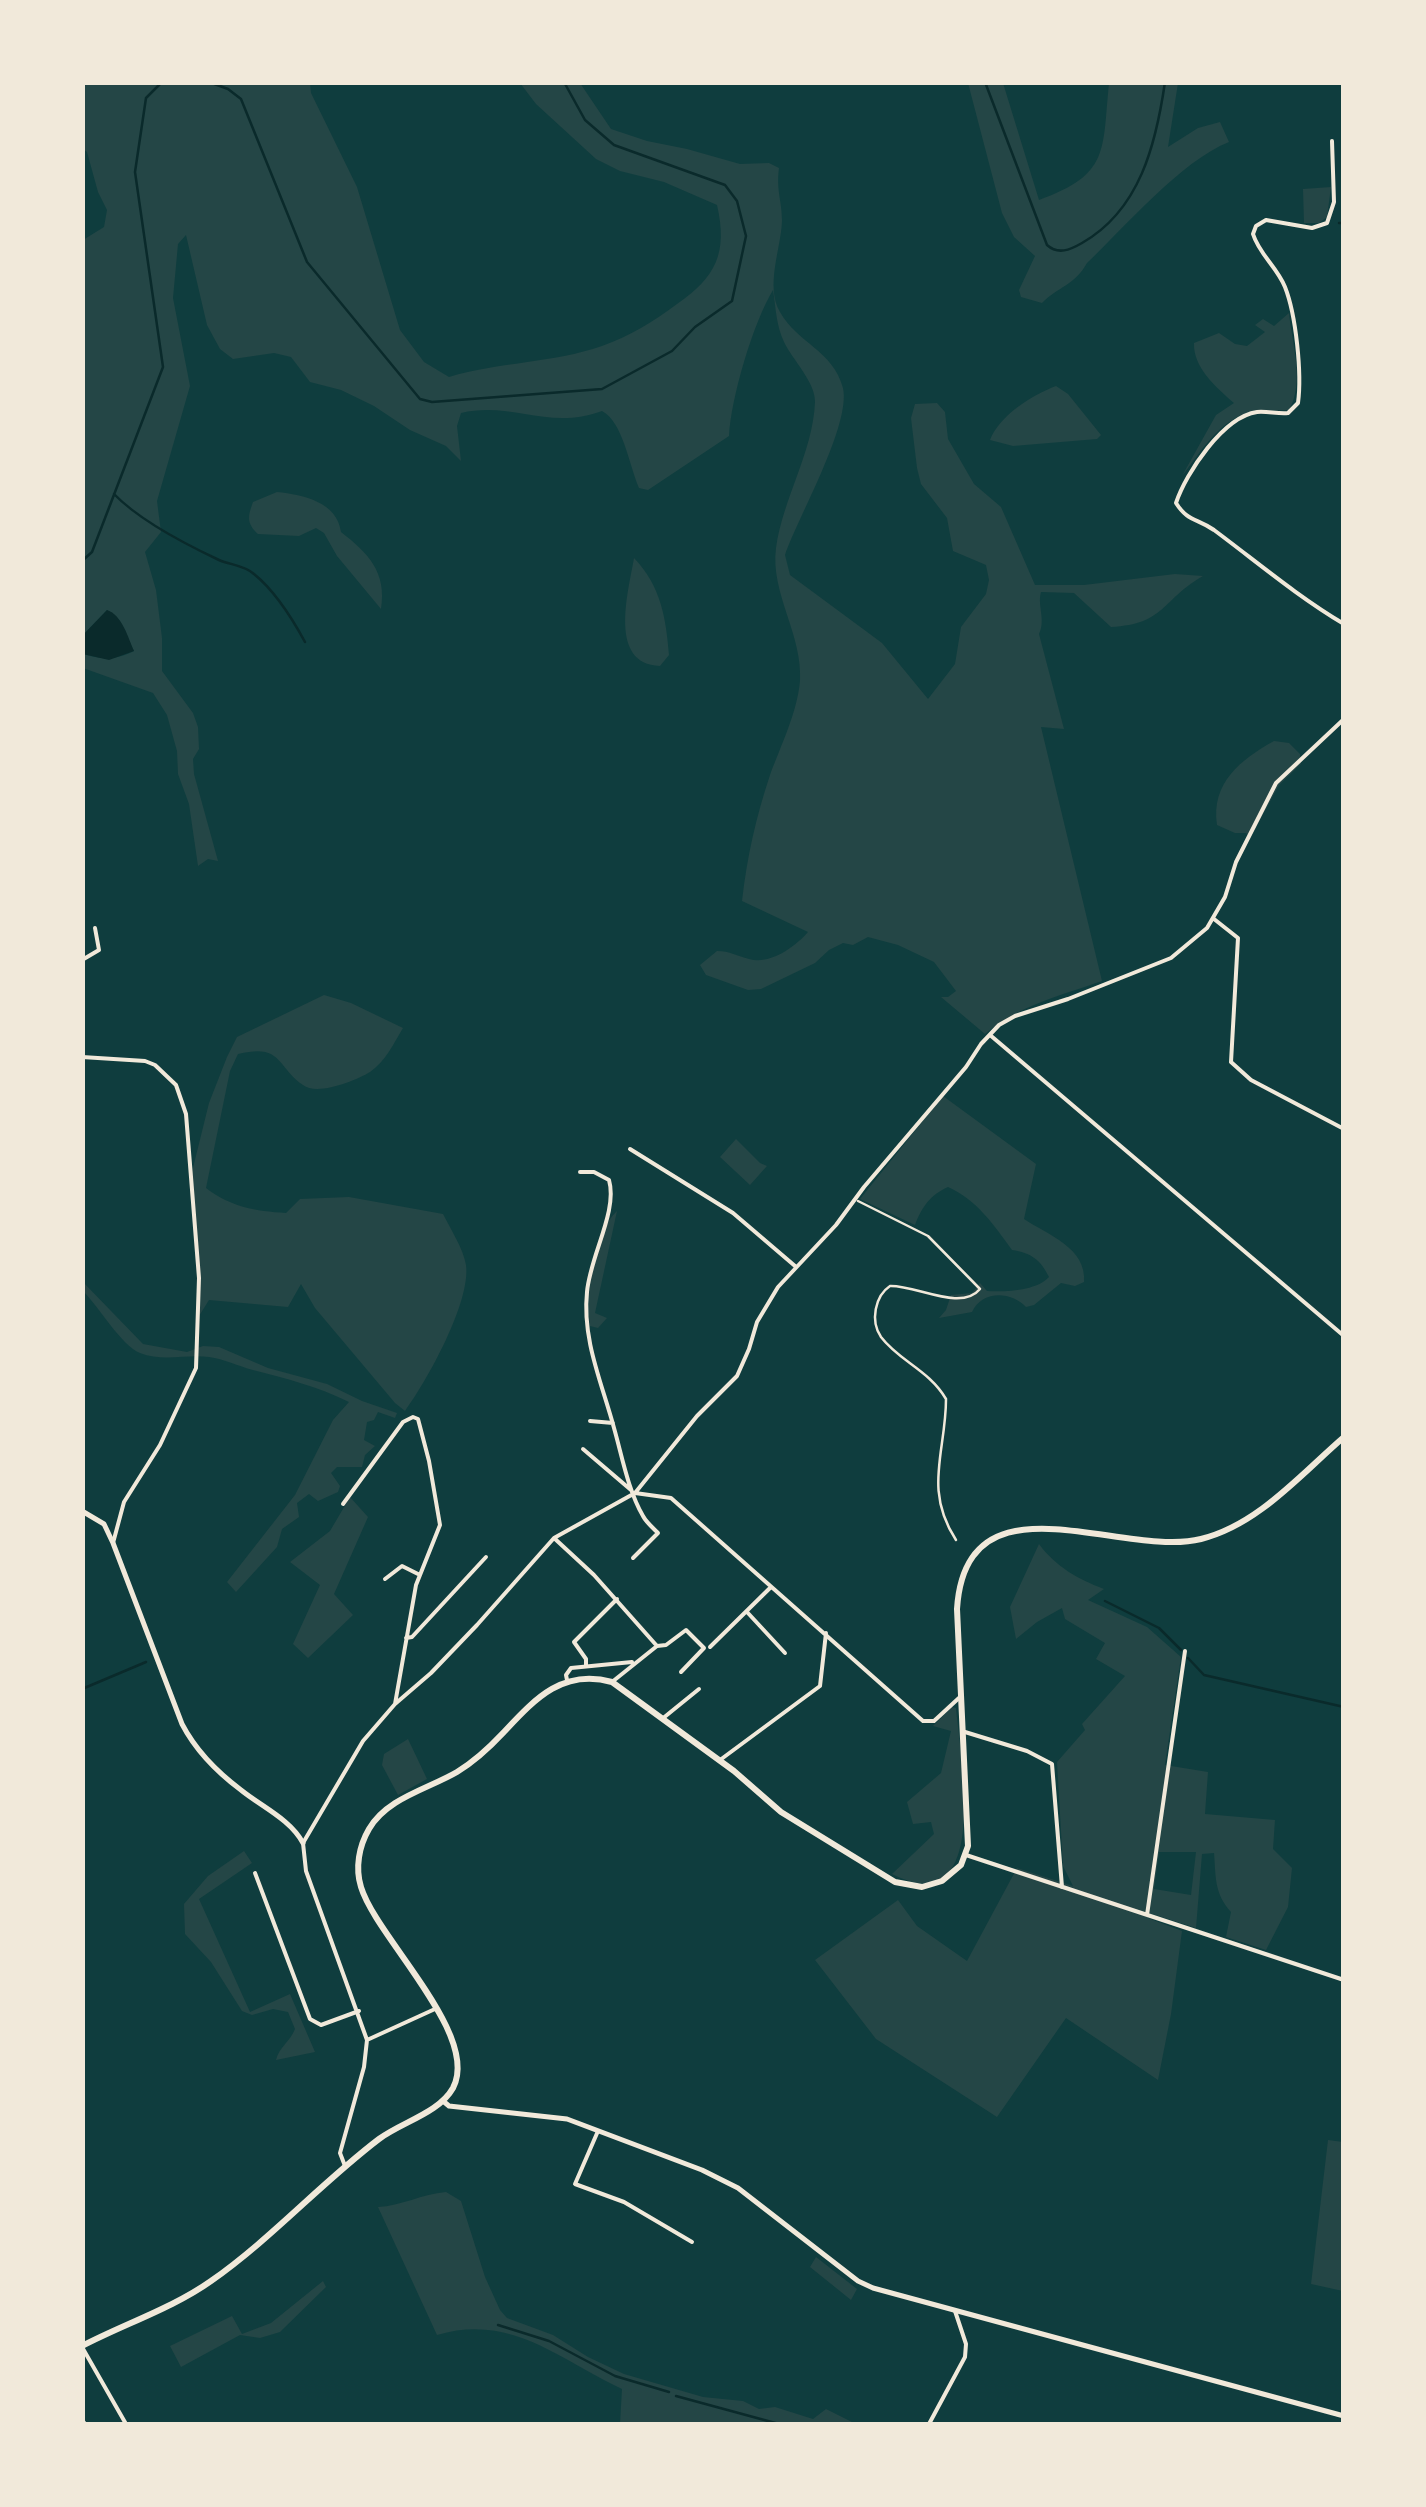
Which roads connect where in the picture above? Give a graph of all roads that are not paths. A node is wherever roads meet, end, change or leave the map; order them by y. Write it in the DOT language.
graph roads {
  1 [pos="1332,142"];
  2 [pos="1344,624"];
  3 [pos="1344,719"];
  4 [pos="1214,920"];
  5 [pos="94,928"];
  6 [pos="82,960"];
  7 [pos="990,1035"];
  8 [pos="82,1057"];
  9 [pos="1344,1130"];
  10 [pos="630,1148"];
  11 [pos="580,1172"];
  12 [pos="856,1200"];
  13 [pos="794,1266"];
  14 [pos="1344,1336"];
  15 [pos="590,1421"];
  16 [pos="613,1423"];
  17 [pos="1344,1437"];
  18 [pos="583,1450"];
  19 [pos="635,1493"];
  20 [pos="342,1504"];
  21 [pos="82,1510"];
  22 [pos="554,1538"];
  23 [pos="956,1540"];
  24 [pos="113,1542"];
  25 [pos="486,1558"];
  26 [pos="633,1558"];
  27 [pos="419,1574"];
  28 [pos="385,1579"];
  29 [pos="772,1587"];
  30 [pos="616,1599"];
  31 [pos="746,1611"];
  32 [pos="826,1633"];
  33 [pos="406,1638"];
  34 [pos="657,1646"];
  35 [pos="710,1647"];
  36 [pos="1185,1651"];
  37 [pos="785,1653"];
  38 [pos="637,1661"];
  39 [pos="586,1666"];
  40 [pos="681,1672"];
  41 [pos="568,1680"];
  42 [pos="612,1682"];
  43 [pos="700,1689"];
  44 [pos="962,1696"];
  45 [pos="395,1704"];
  46 [pos="662,1719"];
  47 [pos="965,1732"];
  48 [pos="720,1760"];
  49 [pos="303,1843"];
  50 [pos="966,1855"];
  51 [pos="255,1873"];
  52 [pos="1062,1888"];
  53 [pos="1147,1916"];
  54 [pos="1344,1980"];
  55 [pos="436,2009"];
  56 [pos="359,2011"];
  57 [pos="367,2040"];
  58 [pos="442,2101"];
  59 [pos="599,2129"];
  60 [pos="344,2166"];
  61 [pos="692,2242"];
  62 [pos="955,2311"];
  63 [pos="82,2346"];
  64 [pos="1344,2416"];
  65 [pos="126,2424"];
  66 [pos="929,2424"];
  1 -- 2 [label="street"];
  3 -- 4 [label="street"];
  4 -- 7 [label="street"];
  4 -- 9 [label="street"];
  5 -- 6 [label="street"];
  7 -- 12 [label="street"];
  7 -- 14 [label="street"];
  8 -- 24 [label="street"];
  10 -- 13 [label="street"];
  11 -- 16 [label="street"];
  12 -- 13 [label="street"];
  12 -- 23 [label="lane"];
  13 -- 19 [label="street"];
  15 -- 16 [label="street"];
  16 -- 19 [label="street"];
  17 -- 44 [label="main road"];
  18 -- 19 [label="street"];
  19 -- 22 [label="street"];
  19 -- 26 [label="street"];
  19 -- 29 [label="street"];
  20 -- 27 [label="street"];
  21 -- 24 [label="street"];
  22 -- 30 [label="street"];
  22 -- 45 [label="street"];
  24 -- 49 [label="street"];
  25 -- 33 [label="street"];
  27 -- 28 [label="street"];
  27 -- 33 [label="street"];
  29 -- 31 [label="street"];
  29 -- 32 [label="street"];
  30 -- 34 [label="street"];
  30 -- 39 [label="street"];
  31 -- 35 [label="street"];
  31 -- 37 [label="street"];
  32 -- 44 [label="street"];
  32 -- 48 [label="street"];
  33 -- 45 [label="street"];
  34 -- 38 [label="street"];
  34 -- 40 [label="street"];
  36 -- 53 [label="street"];
  38 -- 39 [label="street"];
  38 -- 42 [label="street"];
  39 -- 41 [label="street"];
  41 -- 42 [label="main road"];
  41 -- 55 [label="main road"];
  42 -- 46 [label="main road"];
  43 -- 46 [label="street"];
  44 -- 47 [label="main road"];
  45 -- 49 [label="street"];
  46 -- 48 [label="main road"];
  47 -- 50 [label="main road"];
  47 -- 52 [label="street"];
  48 -- 50 [label="main road"];
  49 -- 56 [label="street"];
  50 -- 52 [label="street"];
  51 -- 56 [label="street"];
  52 -- 53 [label="street"];
  53 -- 54 [label="street"];
  55 -- 57 [label="street"];
  55 -- 58 [label="main road"];
  56 -- 57 [label="street"];
  57 -- 60 [label="street"];
  58 -- 59 [label="street"];
  58 -- 60 [label="main road"];
  59 -- 61 [label="street"];
  59 -- 62 [label="street"];
  60 -- 63 [label="main road"];
  62 -- 64 [label="street"];
  62 -- 66 [label="street"];
  63 -- 65 [label="street"];
}
